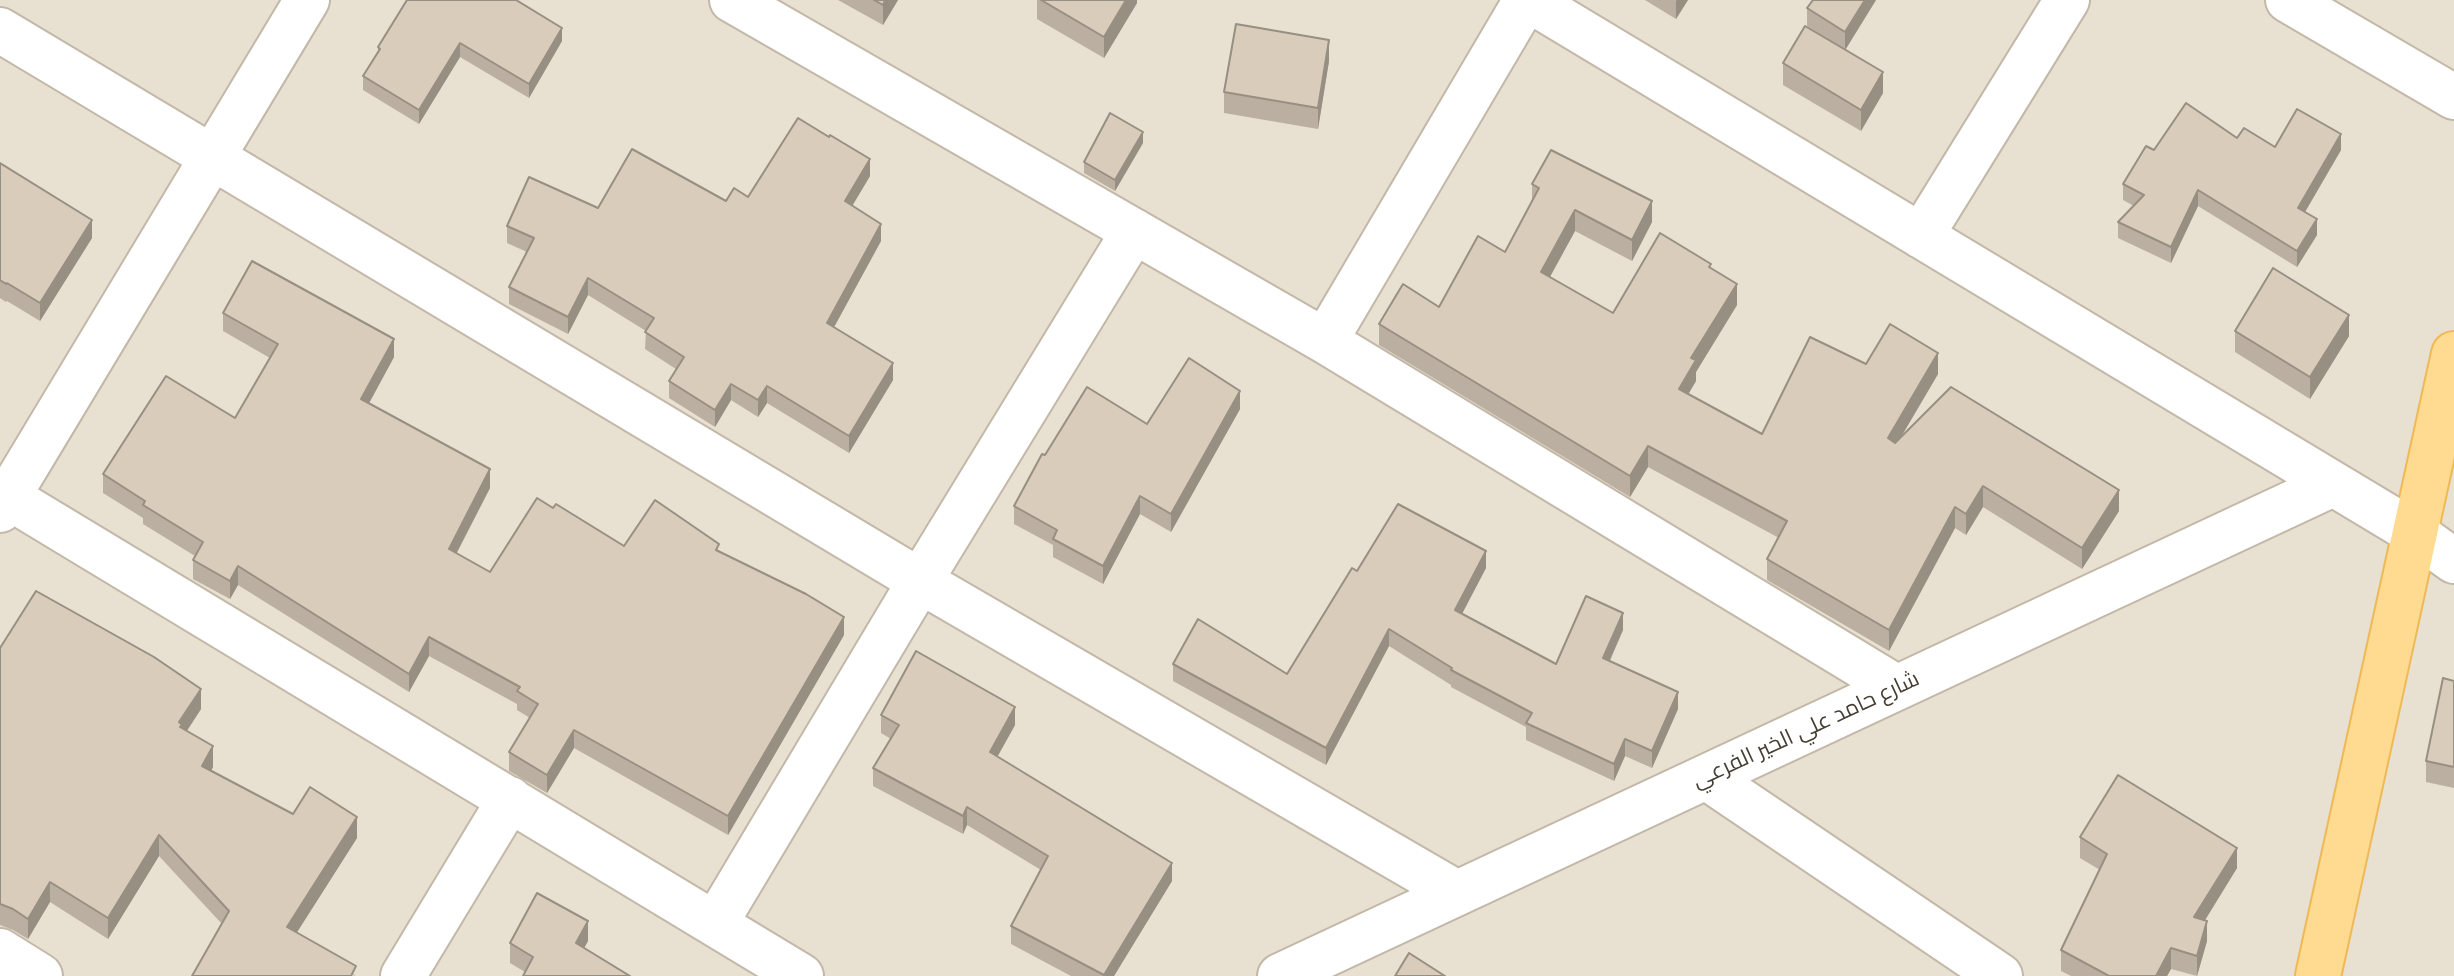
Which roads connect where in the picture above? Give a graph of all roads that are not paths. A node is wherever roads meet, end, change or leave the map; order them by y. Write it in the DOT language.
graph roads {
  1 [pos="307,0"];
  2 [pos="732,0"];
  3 [pos="1527,0"];
  4 [pos="2067,0"];
  5 [pos="2288,0"];
  6 [pos="0,30"];
  7 [pos="2454,97"];
  8 [pos="213,156"];
  9 [pos="1134,231"];
  10 [pos="1921,236"];
  11 [pos="1325,341"];
  12 [pos="2454,354"];
  13 [pos="2333,484"];
  14 [pos="3,500"];
  15 [pos="2415,533"];
  16 [pos="2454,561"];
  17 [pos="920,581"];
  18 [pos="1896,687"];
  19 [pos="1706,777"];
  20 [pos="510,799"];
  21 [pos="1457,893"];
  22 [pos="715,924"];
  23 [pos="0,951"];
  24 [pos="40,976"];
  25 [pos="403,976"];
  26 [pos="801,976"];
  27 [pos="1280,976"];
  28 [pos="2000,976"];
  29 [pos="2318,976"];
  1 -- 8 [label="street"];
  2 -- 9 [label="street"];
  3 -- 10 [label="street"];
  3 -- 11 [label="street"];
  4 -- 10 [label="street"];
  5 -- 7 [label="street"];
  6 -- 8 [label="street"];
  8 -- 14 [label="street"];
  8 -- 17 [label="street"];
  9 -- 11 [label="street"];
  9 -- 17 [label="street"];
  10 -- 13 [label="street"];
  11 -- 18 [label="street"];
  12 -- 15 [label="main road"];
  13 -- 15 [label="street"];
  13 -- 18 [label="street, شارع حامد علي الخير الفرعي"];
  14 -- 20 [label="street"];
  15 -- 16 [label="street"];
  15 -- 29 [label="main road"];
  17 -- 21 [label="street"];
  17 -- 22 [label="street"];
  18 -- 19 [label="street, شارع حامد علي الخير الفرعي"];
  19 -- 21 [label="street, شارع حامد علي الخير الفرعي"];
  19 -- 28 [label="street"];
  20 -- 22 [label="street"];
  20 -- 25 [label="street"];
  21 -- 27 [label="street, شارع حامد علي الخير الفرعي"];
  22 -- 26 [label="street"];
  23 -- 24 [label="street"];
}
